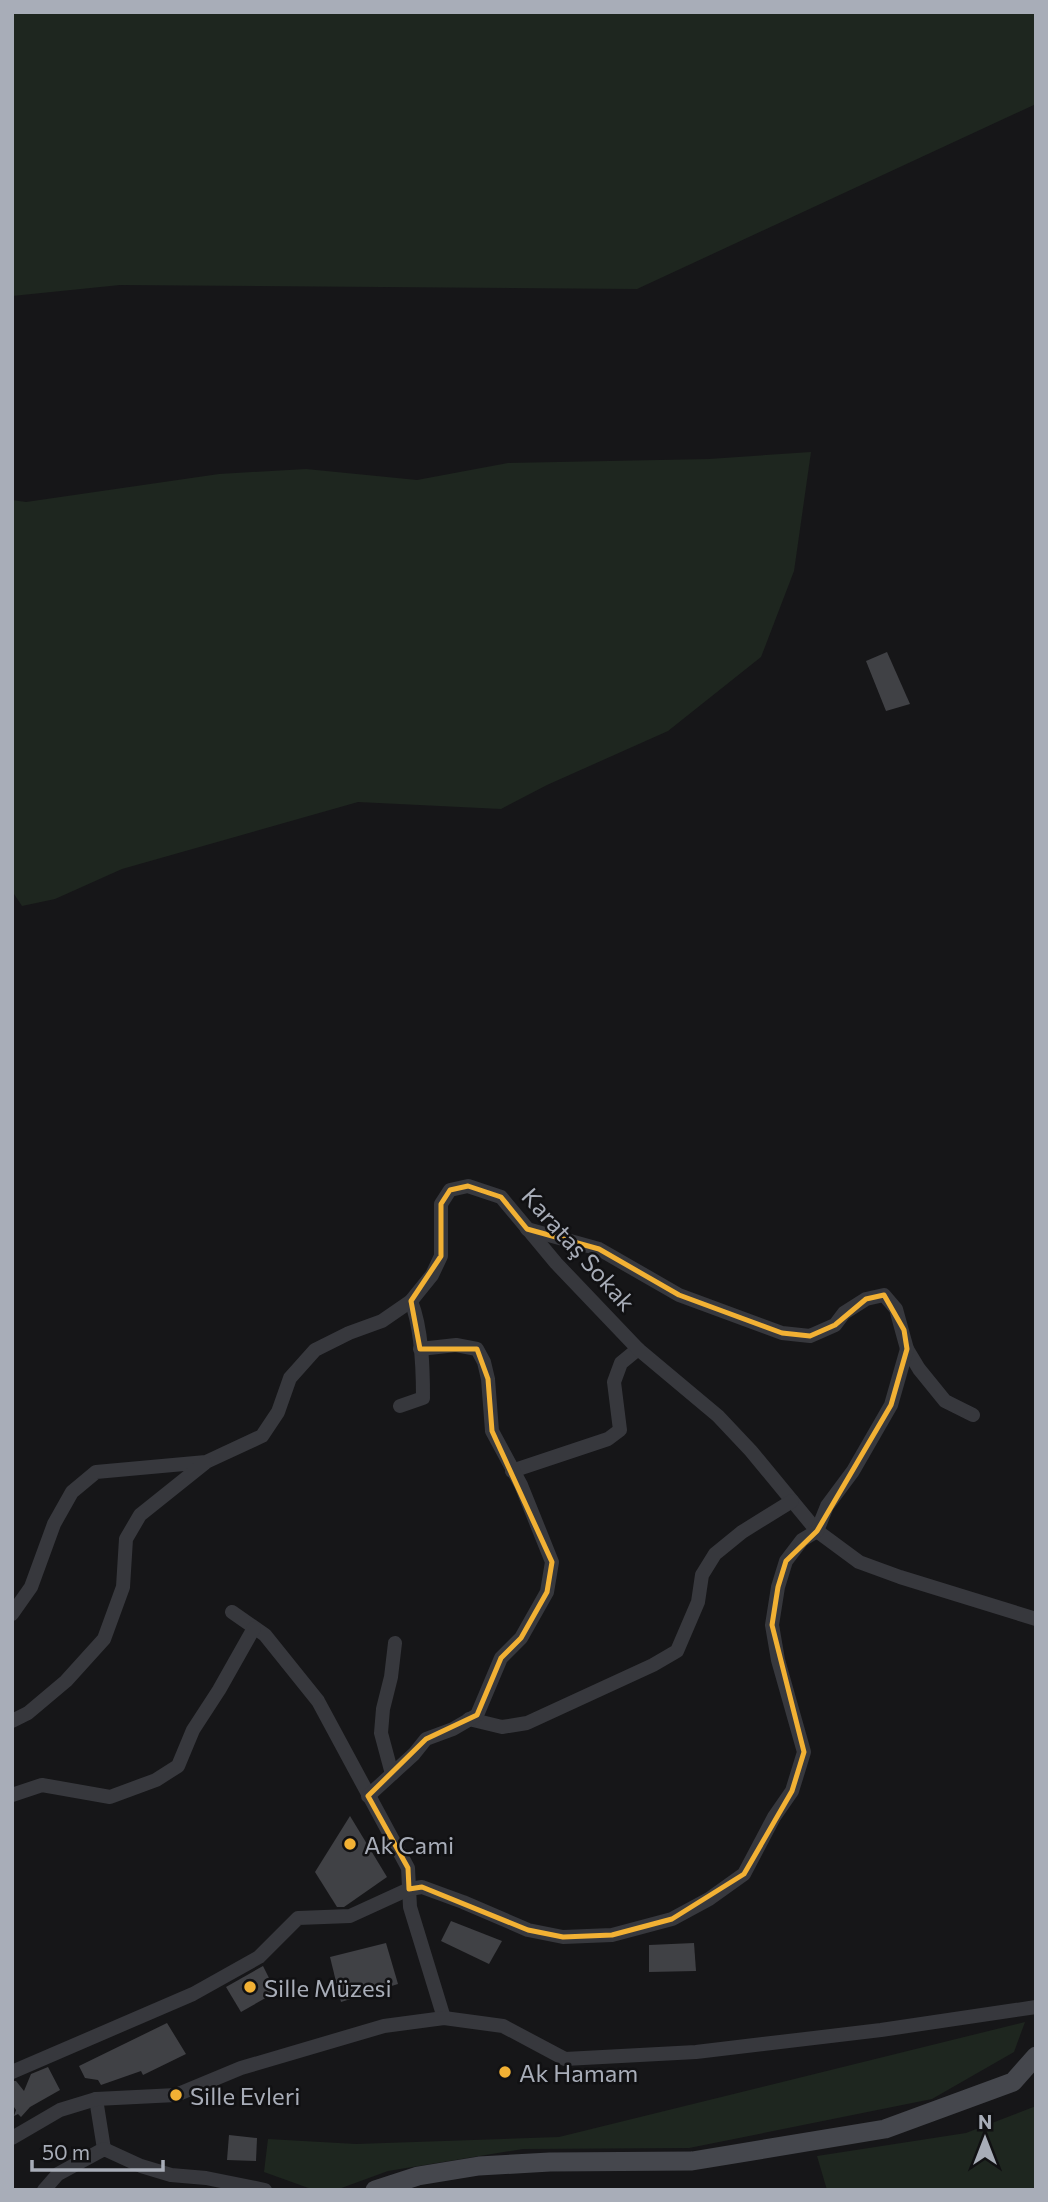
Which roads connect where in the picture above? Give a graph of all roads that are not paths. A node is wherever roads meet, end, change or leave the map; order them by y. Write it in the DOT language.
graph roads {
  1 [pos="527,1229"];
  2 [pos="411,1301"];
  3 [pos="420,1349"];
  4 [pos="638,1349"];
  5 [pos="907,1349"];
  6 [pos="400,1406"];
  7 [pos="973,1415"];
  8 [pos="206,1462"];
  9 [pos="512,1471"];
  10 [pos="792,1501"];
  11 [pos="817,1531"];
  12 [pos="232,1612"];
  13 [pos="12,1614"];
  14 [pos="1036,1619"];
  15 [pos="254,1628"];
  16 [pos="395,1643"];
  17 [pos="469,1719"];
  18 [pos="12,1721"];
  19 [pos="392,1774"];
  20 [pos="12,1795"];
  21 [pos="368,1796"];
  22 [pos="409,1889"];
  23 [pos="1036,2007"];
  24 [pos="444,2018"];
  25 [pos="1036,2056"];
  26 [pos="12,2072"];
  27 [pos="96,2099"];
  28 [pos="12,2138"];
  29 [pos="104,2150"];
  30 [pos="44,2190"];
  31 [pos="265,2190"];
  32 [pos="375,2190"];
  1 -- 2 [label="street, Karataş Sokak"];
  1 -- 4 [label="street, Karataş Sokak"];
  1 -- 5 [label="street"];
  2 -- 3 [label="street"];
  2 -- 8 [label="street, Karataş Sokak"];
  3 -- 6 [label="street"];
  3 -- 9 [label="street"];
  4 -- 9 [label="street"];
  4 -- 10 [label="street, Karataş Sokak"];
  5 -- 7 [label="street"];
  5 -- 11 [label="street"];
  8 -- 13 [label="street, Karataş Sokak"];
  8 -- 18 [label="street"];
  9 -- 17 [label="street"];
  10 -- 11 [label="street, Karataş Sokak"];
  10 -- 17 [label="street"];
  11 -- 14 [label="street, Karataş Sokak"];
  11 -- 22 [label="street"];
  12 -- 15 [label="street"];
  15 -- 20 [label="street"];
  15 -- 21 [label="street"];
  16 -- 19 [label="street"];
  17 -- 19 [label="street"];
  19 -- 21 [label="street"];
  21 -- 22 [label="street"];
  22 -- 24 [label="street"];
  22 -- 26 [label="street"];
  23 -- 24 [label="street"];
  24 -- 27 [label="street"];
  25 -- 32 [label="main road"];
  27 -- 28 [label="street"];
  27 -- 29 [label="street"];
  29 -- 30 [label="street"];
  29 -- 31 [label="street"];
}
